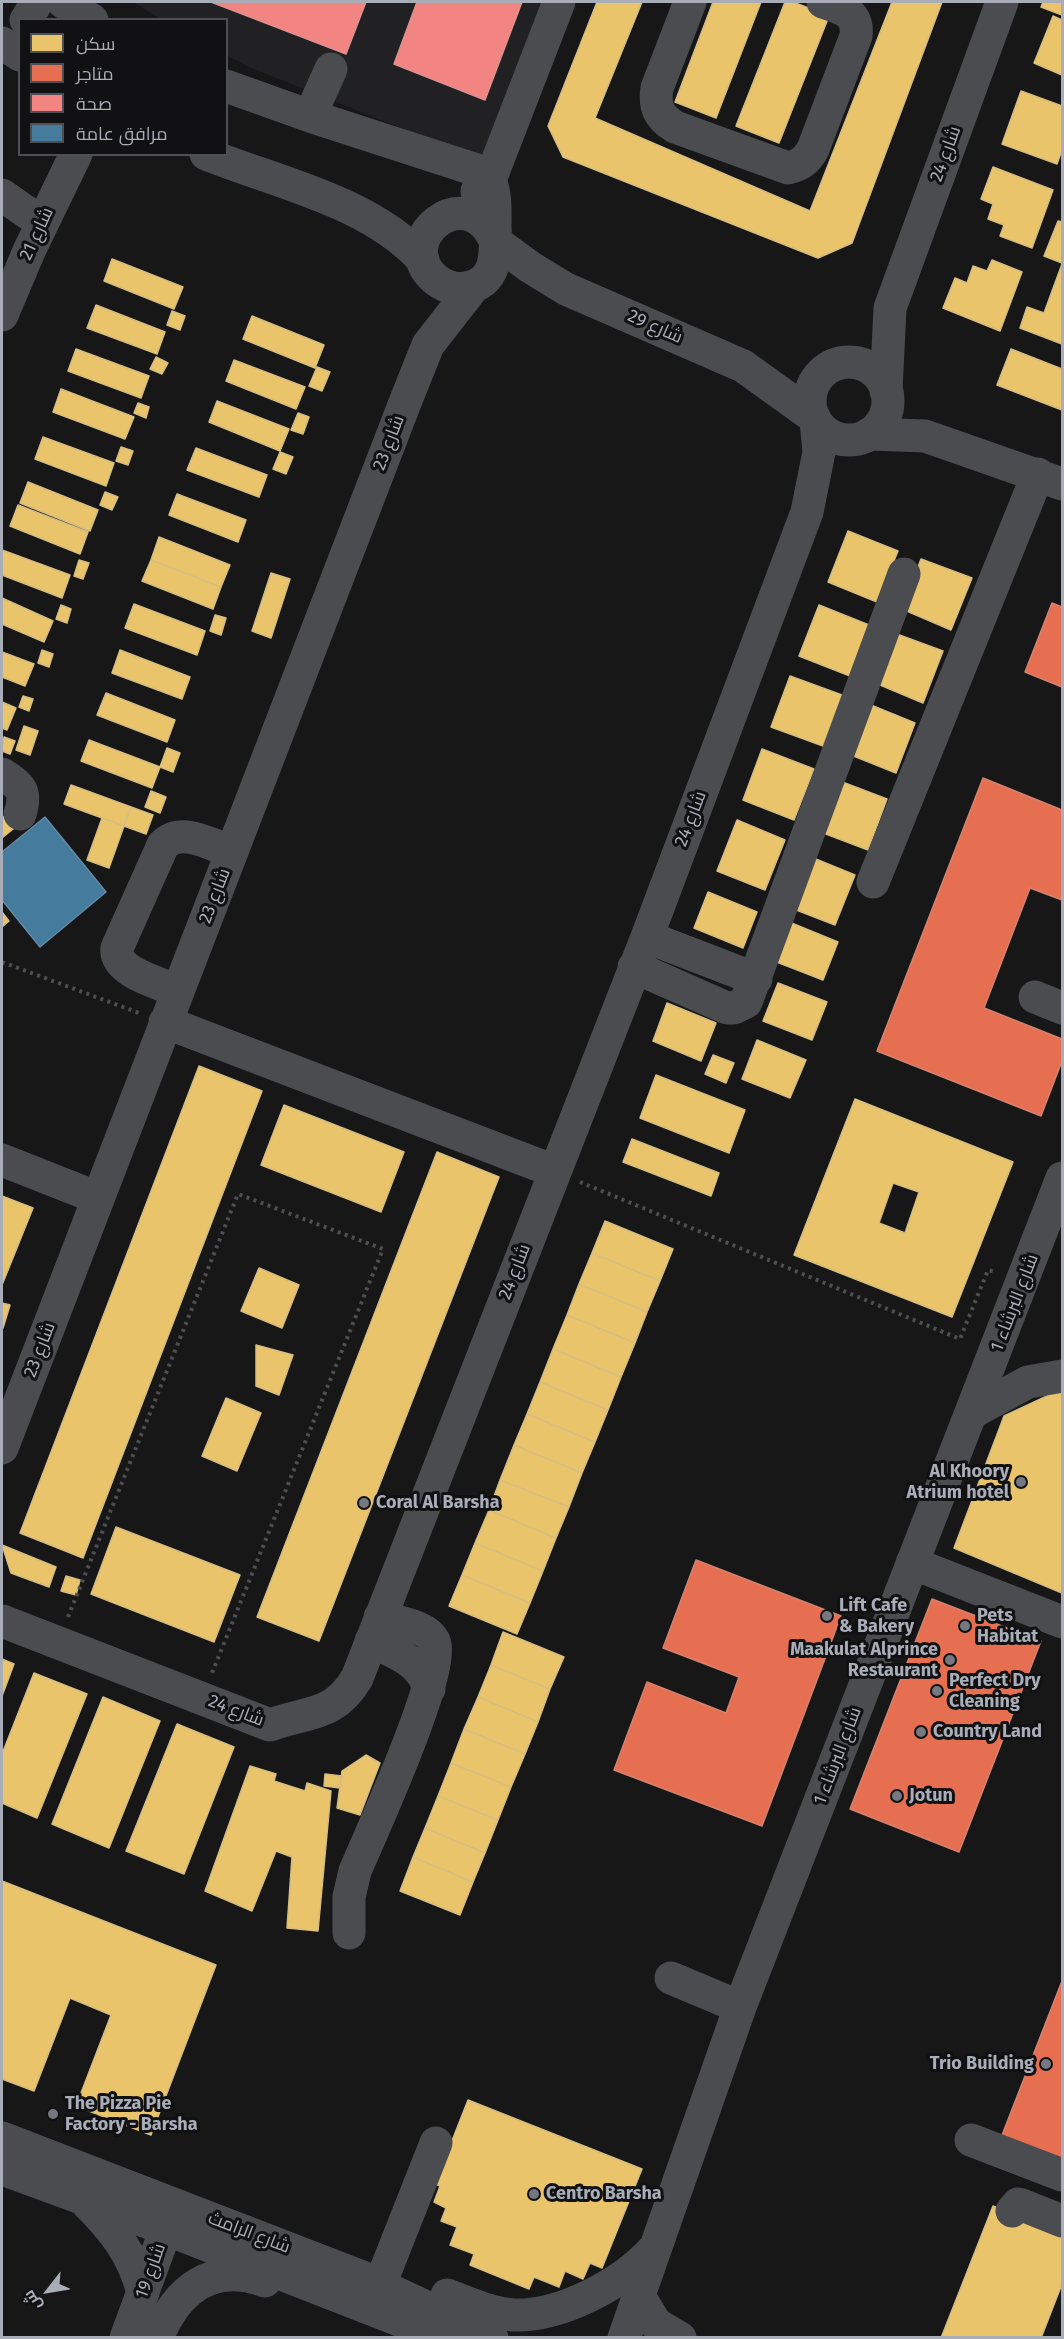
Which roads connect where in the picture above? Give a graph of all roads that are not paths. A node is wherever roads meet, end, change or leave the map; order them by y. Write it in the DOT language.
graph roads {
  1 [pos="38,2"];
  2 [pos="63,2"];
  3 [pos="559,2"];
  4 [pos="690,2"];
  5 [pos="823,2"];
  6 [pos="1002,2"];
  7 [pos="27,18"];
  8 [pos="89,18"];
  9 [pos="328,68"];
  10 [pos="228,87"];
  11 [pos="310,116"];
  12 [pos="75,156"];
  13 [pos="211,156"];
  14 [pos="491,177"];
  15 [pos="2,195"];
  16 [pos="364,214"];
  17 [pos="442,217"];
  18 [pos="42,223"];
  19 [pos="496,241"];
  20 [pos="424,262"];
  21 [pos="476,285"];
  22 [pos="566,289"];
  23 [pos="890,308"];
  24 [pos="2,315"];
  25 [pos="428,345"];
  26 [pos="744,366"];
  27 [pos="827,369"];
  28 [pos="887,394"];
  29 [pos="815,419"];
  30 [pos="865,436"];
  31 [pos="951,444"];
  32 [pos="1050,479"];
  33 [pos="811,500"];
  34 [pos="904,574"];
  35 [pos="2,774"];
  36 [pos="20,814"];
  37 [pos="232,852"];
  38 [pos="873,882"];
  39 [pos="647,937"];
  40 [pos="634,967"];
  41 [pos="756,979"];
  42 [pos="178,991"];
  43 [pos="165,1022"];
  44 [pos="2,1160"];
  45 [pos="554,1171"];
  46 [pos="1058,1190"];
  47 [pos="98,1198"];
  48 [pos="1062,1240"];
  49 [pos="1062,1376"];
  50 [pos="973,1412"];
  51 [pos="2,1447"];
  52 [pos="912,1563"];
  53 [pos="2,1621"];
  54 [pos="1062,1622"];
  55 [pos="376,1629"];
  56 [pos="349,1933"];
  57 [pos="671,1978"];
  58 [pos="740,2007"];
  59 [pos="2,2138"];
  60 [pos="971,2140"];
  61 [pos="438,2144"];
  62 [pos="2,2169"];
  63 [pos="1062,2175"];
  64 [pos="81,2197"];
  65 [pos="1012,2211"];
  66 [pos="181,2221"];
  67 [pos="1062,2221"];
  68 [pos="656,2246"];
  69 [pos="369,2282"];
  70 [pos="143,2293"];
  71 [pos="625,2324"];
  72 [pos="126,2337"];
  73 [pos="146,2337"];
  74 [pos="157,2337"];
  75 [pos="445,2337"];
  76 [pos="492,2337"];
  77 [pos="680,2337"];
  1 -- 7 [label="street"];
  2 -- 8 [label="street"];
  3 -- 14 [label="street"];
  4 -- 5 [label="street"];
  6 -- 23 [label="street, شارع 24"];
  9 -- 11 [label="street"];
  10 -- 11 [label="street"];
  11 -- 14 [label="street"];
  12 -- 18 [label="street, شارع 21"];
  13 -- 16 [label="street"];
  14 -- 17 [label="street"];
  14 -- 19 [label="street"];
  15 -- 18 [label="street"];
  16 -- 17 [label="street"];
  16 -- 20 [label="street"];
  17 -- 19 [label="street"];
  17 -- 20 [label="street"];
  18 -- 24 [label="street, شارع 21"];
  19 -- 21 [label="street"];
  19 -- 22 [label="street, شارع 29"];
  20 -- 21 [label="street"];
  20 -- 25 [label="street, شارع 23"];
  21 -- 22 [label="street, شارع 29"];
  21 -- 25 [label="street, شارع 23"];
  22 -- 26 [label="street, شارع 29"];
  23 -- 27 [label="street, شارع 24"];
  23 -- 28 [label="street, شارع 24"];
  25 -- 37 [label="street, شارع 23"];
  26 -- 27 [label="street, شارع 29"];
  26 -- 29 [label="street, شارع 29"];
  27 -- 28 [label="street"];
  27 -- 29 [label="street"];
  28 -- 30 [label="street"];
  28 -- 31 [label="street"];
  29 -- 30 [label="street"];
  29 -- 33 [label="street, شارع 24"];
  30 -- 31 [label="street"];
  30 -- 33 [label="street, شارع 24"];
  31 -- 32 [label="street"];
  32 -- 38 [label="street"];
  33 -- 39 [label="street, شارع 24"];
  34 -- 41 [label="street"];
  35 -- 36 [label="street"];
  37 -- 42 [label="street, شارع 23"];
  37 -- 42 [label="street"];
  39 -- 40 [label="street, شارع 24"];
  39 -- 41 [label="street"];
  40 -- 41 [label="street"];
  40 -- 45 [label="street, شارع 24"];
  42 -- 43 [label="street, شارع 23"];
  43 -- 45 [label="street"];
  43 -- 47 [label="street, شارع 23"];
  44 -- 47 [label="street"];
  45 -- 55 [label="street, شارع 24"];
  46 -- 48 [label="street"];
  46 -- 50 [label="street, شارع البرشاء 1"];
  47 -- 51 [label="street, شارع 23"];
  49 -- 50 [label="street"];
  50 -- 52 [label="street, شارع البرشاء 1"];
  52 -- 54 [label="street"];
  52 -- 58 [label="street, شارع البرشاء 1"];
  53 -- 55 [label="street, شارع 24"];
  55 -- 56 [label="street"];
  57 -- 58 [label="street"];
  58 -- 68 [label="street, شارع البرشاء 1"];
  59 -- 66 [label="street, شارع الرامث"];
  60 -- 63 [label="street"];
  61 -- 69 [label="street"];
  62 -- 64 [label="street, شارع الرامث"];
  64 -- 66 [label="street, شارع الرامث"];
  64 -- 70 [label="street"];
  65 -- 67 [label="street"];
  66 -- 69 [label="street, شارع الرامث"];
  66 -- 70 [label="street, شارع 19"];
  66 -- 73 [label="street, شارع 19"];
  68 -- 69 [label="street"];
  68 -- 71 [label="street, شارع البرشاء 1"];
  69 -- 74 [label="street"];
  69 -- 75 [label="street, شارع الرامث"];
  69 -- 76 [label="street, شارع الرامث"];
  70 -- 72 [label="street, شارع 19"];
  71 -- 77 [label="street"];
}
